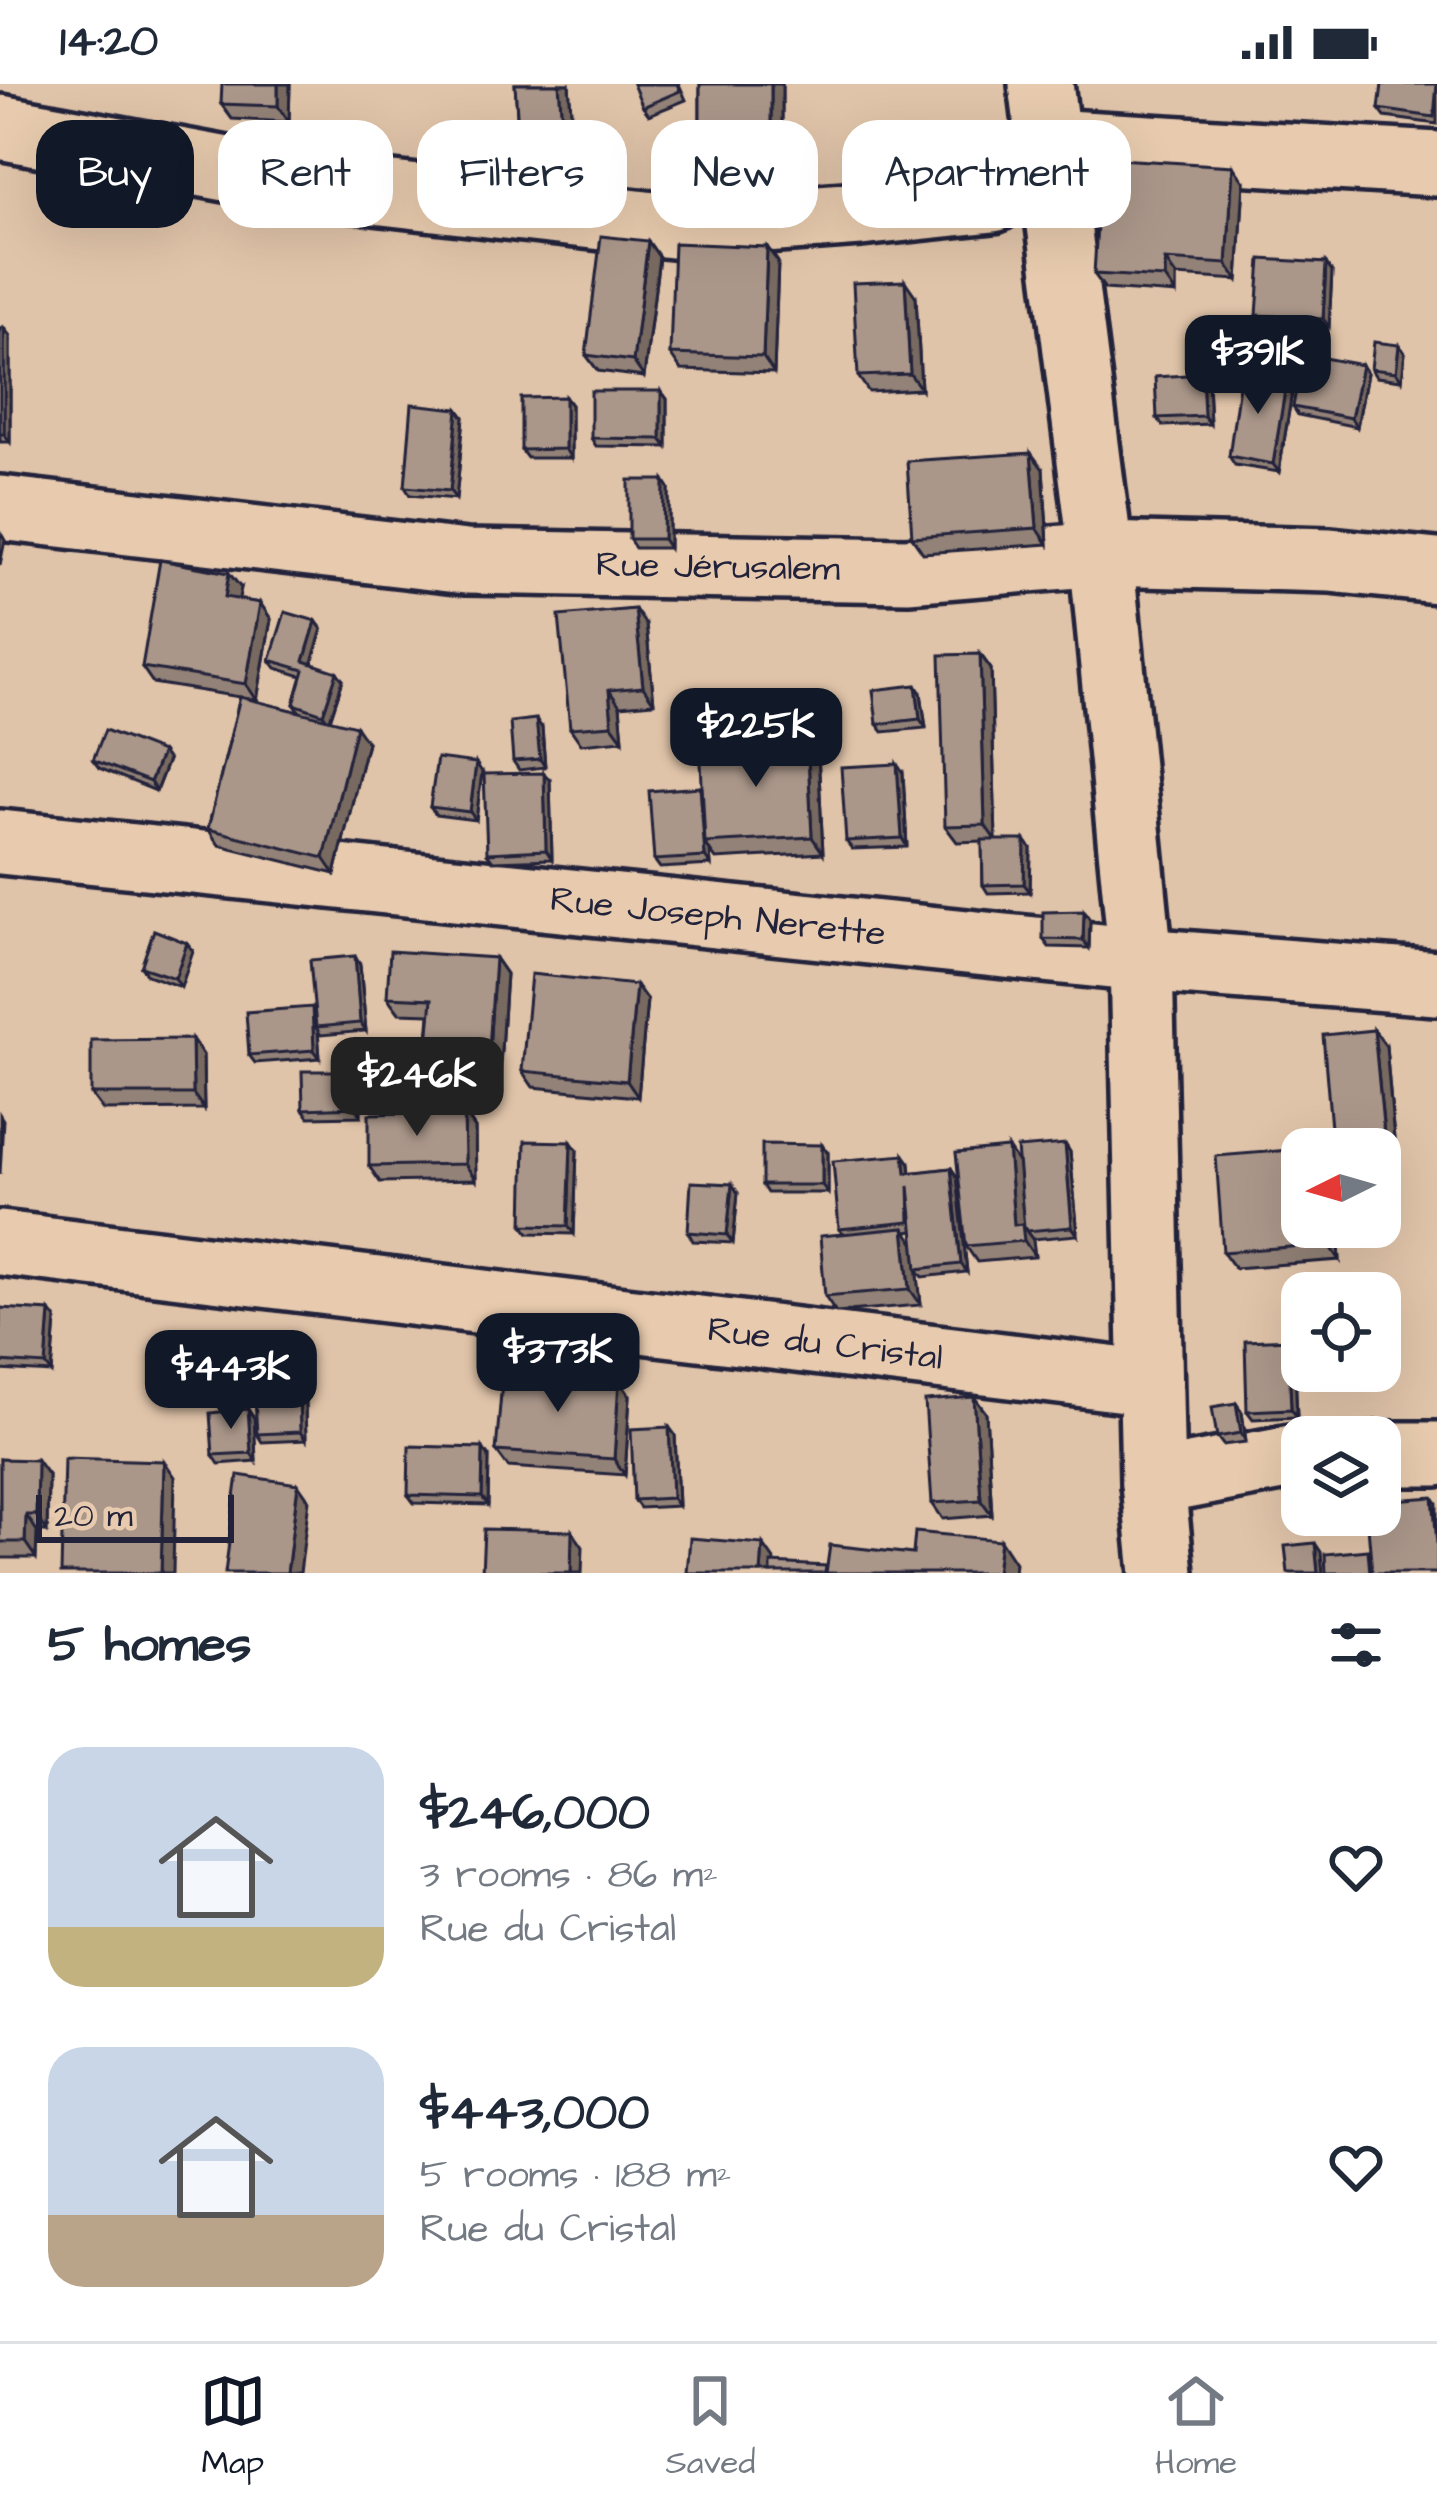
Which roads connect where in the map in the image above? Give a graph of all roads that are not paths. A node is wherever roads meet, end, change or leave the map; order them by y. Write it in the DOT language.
graph roads {
  1 [pos="1044,113"];
  2 [pos="0,127"];
  3 [pos="1437,164"];
  4 [pos="0,508"];
  5 [pos="1101,554"];
  6 [pos="1437,572"];
  7 [pos="0,842"];
  8 [pos="1141,960"];
  9 [pos="1437,983"];
  10 [pos="0,1244"];
  11 [pos="1150,1383"];
  12 [pos="1401,1454"];
  13 [pos="1437,1454"];
  14 [pos="1281,1459"];
  15 [pos="1153,1484"];
  16 [pos="1162,1573"];
  1 -- 2 [label="street"];
  1 -- 3 [label="street"];
  1 -- 5 [label="street"];
  4 -- 5 [label="street, Rue Jérusalem"];
  5 -- 6 [label="street, Rue Jérusalem"];
  5 -- 8 [label="street"];
  7 -- 8 [label="street, Rue Joseph Nerette"];
  8 -- 9 [label="street, Rue Joseph Nerette"];
  8 -- 11 [label="street"];
  10 -- 11 [label="street, Rue du Cristal"];
  11 -- 15 [label="street"];
  12 -- 13 [label="street"];
  14 -- 15 [label="street"];
  15 -- 16 [label="street"];
}
